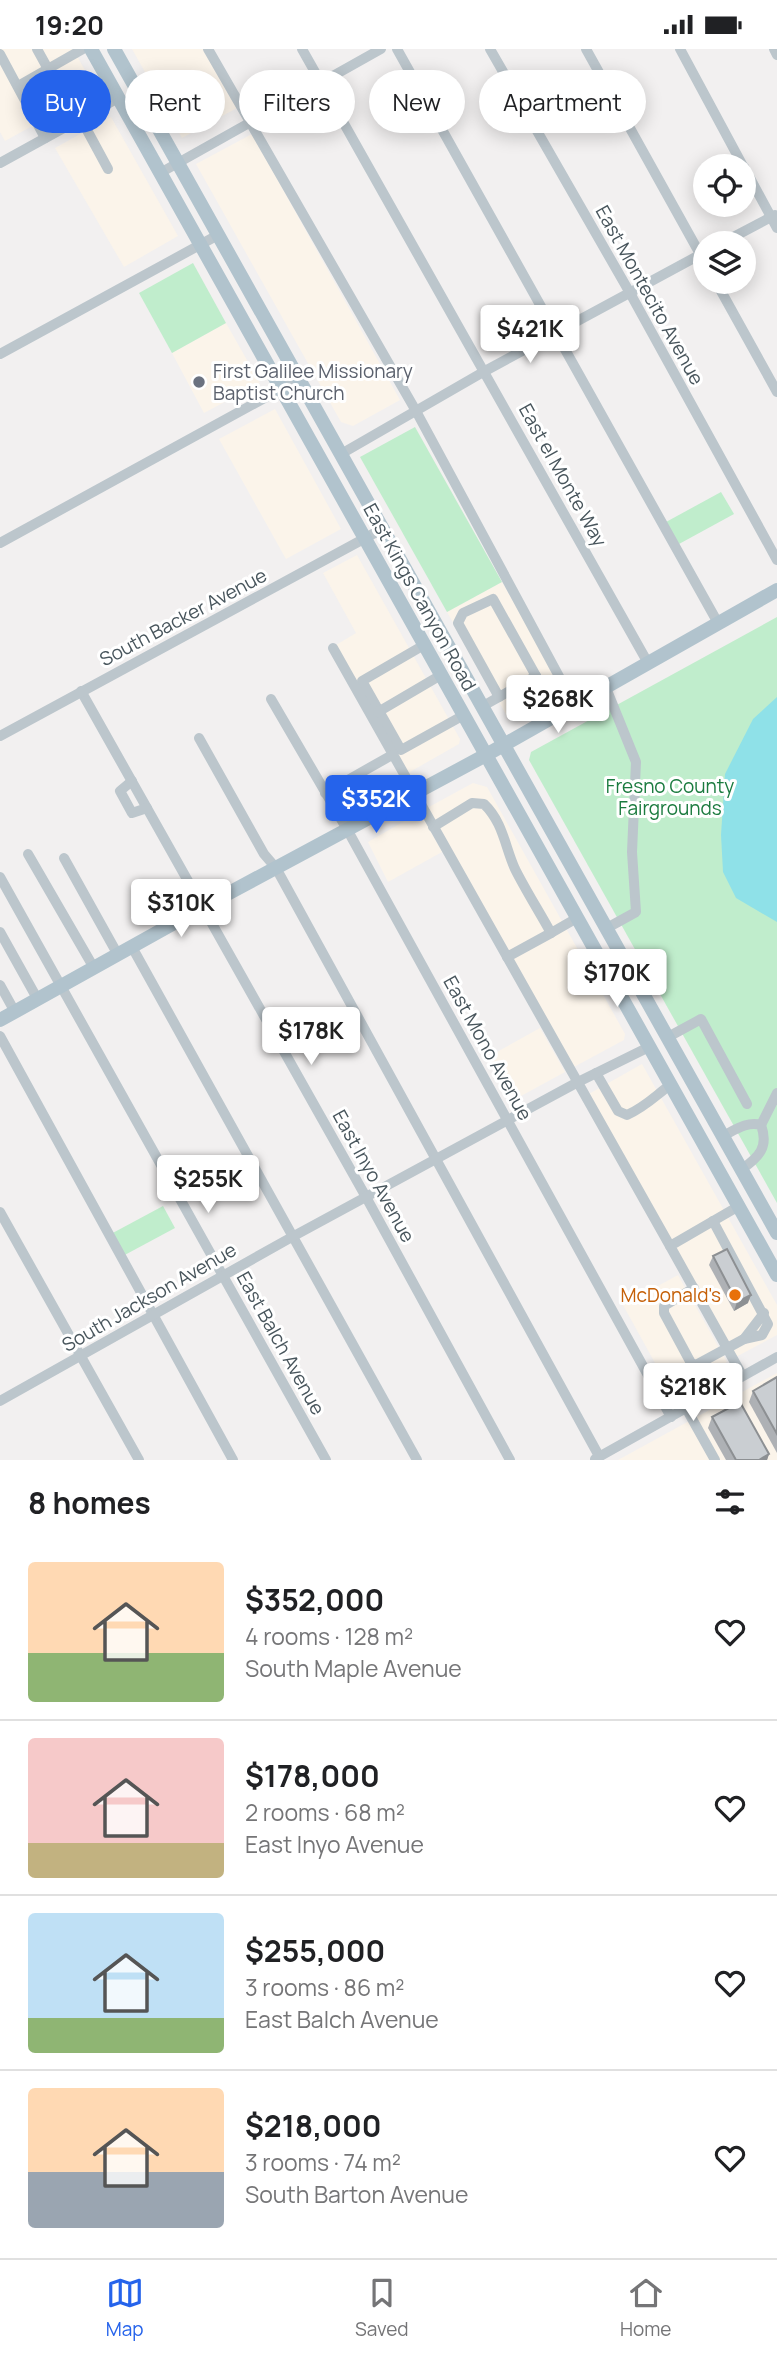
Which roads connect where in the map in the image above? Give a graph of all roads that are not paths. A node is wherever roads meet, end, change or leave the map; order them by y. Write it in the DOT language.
graph roads {
  1 [pos="37,49"];
  2 [pos="83,49"];
  3 [pos="91,49"];
  4 [pos="114,49"];
  5 [pos="208,49"];
  6 [pos="302,49"];
  7 [pos="381,49"];
  8 [pos="397,49"];
  9 [pos="490,49"];
  10 [pos="586,49"];
  11 [pos="680,49"];
  12 [pos="774,49"];
  13 [pos="0,54"];
  14 [pos="777,55"];
  15 [pos="48,69"];
  16 [pos="314,70"];
  17 [pos="344,70"];
  18 [pos="18,86"];
  19 [pos="118,98"];
  20 [pos="111,102"];
  21 [pos="239,104"];
  22 [pos="239,128"];
  23 [pos="54,133"];
  24 [pos="89,133"];
  25 [pos="255,133"];
  26 [pos="349,133"];
  27 [pos="45,138"];
  28 [pos="737,154"];
  29 [pos="0,163"];
  30 [pos="177,163"];
  31 [pos="108,169"];
  32 [pos="160,173"];
  33 [pos="756,186"];
  34 [pos="774,215"];
  35 [pos="777,228"];
  36 [pos="744,231"];
  37 [pos="218,236"];
  38 [pos="693,238"];
  39 [pos="200,245"];
  40 [pos="693,262"];
  41 [pos="630,293"];
  42 [pos="723,294"];
  43 [pos="556,333"];
  44 [pos="0,354"];
  45 [pos="485,371"];
  46 [pos="299,379"];
  47 [pos="280,389"];
  48 [pos="777,392"];
  49 [pos="416,411"];
  50 [pos="341,454"];
  51 [pos="382,529"];
  52 [pos="365,538"];
  53 [pos="0,543"];
  54 [pos="777,560"];
  55 [pos="777,590"];
  56 [pos="718,623"];
  57 [pos="424,645"];
  58 [pos="333,647"];
  59 [pos="648,663"];
  60 [pos="441,675"];
  61 [pos="536,676"];
  62 [pos="606,688"];
  63 [pos="81,691"];
  64 [pos="499,697"];
  65 [pos="271,699"];
  66 [pos="483,706"];
  67 [pos="575,706"];
  68 [pos="378,712"];
  69 [pos="464,715"];
  70 [pos="558,715"];
  71 [pos="0,736"];
  72 [pos="199,738"];
  73 [pos="505,745"];
  74 [pos="397,753"];
  75 [pos="486,755"];
  76 [pos="325,793"];
  77 [pos="414,793"];
  78 [pos="510,798"];
  79 [pos="490,809"];
  80 [pos="433,827"];
  81 [pos="348,831"];
  82 [pos="28,854"];
  83 [pos="64,858"];
  84 [pos="276,869"];
  85 [pos="0,877"];
  86 [pos="203,907"];
  87 [pos="577,918"];
  88 [pos="607,928"];
  89 [pos="0,932"];
  90 [pos="551,933"];
  91 [pos="589,939"];
  92 [pos="132,947"];
  93 [pos="118,954"];
  94 [pos="507,957"];
  95 [pos="94,968"];
  96 [pos="0,985"];
  97 [pos="62,986"];
  98 [pos="38,999"];
  99 [pos="15,1012"];
  100 [pos="0,1020"];
  101 [pos="0,1036"];
  102 [pos="668,1037"];
  103 [pos="649,1047"];
  104 [pos="596,1073"];
  105 [pos="578,1081"];
  106 [pos="670,1085"];
  107 [pos="777,1093"];
  108 [pos="747,1104"];
  109 [pos="508,1120"];
  110 [pos="761,1125"];
  111 [pos="723,1136"];
  112 [pos="437,1158"];
  113 [pos="742,1169"];
  114 [pos="366,1197"];
  115 [pos="739,1206"];
  116 [pos="0,1212"];
  117 [pos="773,1214"];
  118 [pos="713,1221"];
  119 [pos="777,1233"];
  120 [pos="292,1237"];
  121 [pos="670,1246"];
  122 [pos="777,1259"];
  123 [pos="223,1274"];
  124 [pos="777,1275"];
  125 [pos="694,1288"];
  126 [pos="153,1315"];
  127 [pos="727,1348"];
  128 [pos="81,1356"];
  129 [pos="777,1357"];
  130 [pos="691,1363"];
  131 [pos="742,1375"];
  132 [pos="0,1401"];
  133 [pos="699,1401"];
  134 [pos="686,1408"];
  135 [pos="671,1417"];
  136 [pos="596,1458"];
  137 [pos="139,1460"];
  138 [pos="233,1460"];
  139 [pos="326,1460"];
  140 [pos="417,1460"];
  141 [pos="510,1460"];
  142 [pos="715,1460"];
  1 -- 15 [label="street"];
  2 -- 15 [label="street"];
  3 -- 19 [label="main road, East Kings Canyon Road"];
  4 -- 30 [label="main road, East Kings Canyon Road"];
  5 -- 21 [label="street"];
  6 -- 16 [label="street, East el Monte Way"];
  7 -- 17 [label="street"];
  8 -- 43 [label="street"];
  9 -- 41 [label="street, East Montecito Avenue"];
  10 -- 38 [label="street"];
  11 -- 28 [label="street"];
  12 -- 14 [label="street"];
  13 -- 18 [label="street"];
  15 -- 18 [label="street"];
  18 -- 27 [label="street"];
  19 -- 20 [label="street"];
  19 -- 32 [label="main road, East Kings Canyon Road"];
  22 -- 30 [label="street"];
  23 -- 27 [label="street"];
  24 -- 31 [label="street"];
  25 -- 49 [label="street"];
  26 -- 45 [label="street, East el Monte Way"];
  27 -- 29 [label="street"];
  30 -- 32 [label="street"];
  30 -- 37 [label="main road, East Kings Canyon Road"];
  32 -- 39 [label="main road, East Kings Canyon Road"];
  33 -- 34 [label="street"];
  34 -- 35 [label="street"];
  34 -- 36 [label="street"];
  37 -- 39 [label="street"];
  37 -- 46 [label="main road, East Kings Canyon Road"];
  39 -- 44 [label="street"];
  39 -- 47 [label="main road, East Kings Canyon Road"];
  40 -- 41 [label="street"];
  41 -- 43 [label="street"];
  41 -- 54 [label="street, East Montecito Avenue"];
  42 -- 48 [label="street"];
  43 -- 45 [label="street"];
  43 -- 56 [label="street"];
  45 -- 49 [label="street"];
  45 -- 59 [label="street, East el Monte Way"];
  46 -- 47 [label="street"];
  46 -- 50 [label="main road, East Kings Canyon Road"];
  47 -- 52 [label="main road, East Kings Canyon Road"];
  47 -- 53 [label="street"];
  49 -- 50 [label="street"];
  49 -- 67 [label="street"];
  50 -- 51 [label="main road, East Kings Canyon Road"];
  51 -- 52 [label="street, South Backer Avenue"];
  51 -- 66 [label="main road, East Kings Canyon Road"];
  52 -- 57 [label="main road, East Kings Canyon Road"];
  52 -- 63 [label="street, South Backer Avenue"];
  55 -- 56 [label="main road"];
  56 -- 59 [label="main road"];
  57 -- 60 [label="main road, East Kings Canyon Road"];
  57 -- 68 [label="street"];
  58 -- 74 [label="street"];
  59 -- 62 [label="main road"];
  60 -- 68 [label="street"];
  60 -- 69 [label="main road, East Kings Canyon Road"];
  61 -- 64 [label="street"];
  61 -- 64 [label="street"];
  61 -- 70 [label="street"];
  62 -- 67 [label="main road"];
  62 -- 88 [label="street"];
  63 -- 71 [label="street, South Backer Avenue"];
  63 -- 86 [label="street, East Inyo Avenue"];
  64 -- 66 [label="street"];
  65 -- 76 [label="street, East Mono Avenue"];
  66 -- 73 [label="main road, East Kings Canyon Road"];
  67 -- 70 [label="main road"];
  68 -- 74 [label="street"];
  69 -- 74 [label="street"];
  69 -- 75 [label="main road, East Kings Canyon Road"];
  70 -- 73 [label="main road"];
  72 -- 84 [label="street"];
  73 -- 75 [label="main road"];
  73 -- 88 [label="main road, East Kings Canyon Road"];
  74 -- 76 [label="street"];
  74 -- 77 [label="street"];
  75 -- 77 [label="main road"];
  75 -- 78 [label="main road, East Kings Canyon Road"];
  76 -- 81 [label="street, East Mono Avenue"];
  77 -- 80 [label="street"];
  77 -- 81 [label="main road"];
  78 -- 79 [label="street"];
  78 -- 87 [label="main road, East Kings Canyon Road"];
  79 -- 80 [label="street"];
  79 -- 90 [label="street"];
  80 -- 94 [label="street"];
  81 -- 84 [label="main road"];
  81 -- 109 [label="street, East Mono Avenue"];
  82 -- 95 [label="street"];
  83 -- 93 [label="street"];
  84 -- 86 [label="main road"];
  84 -- 112 [label="street"];
  85 -- 97 [label="street, East Balch Avenue"];
  86 -- 92 [label="main road"];
  86 -- 114 [label="street, East Inyo Avenue"];
  87 -- 90 [label="street"];
  87 -- 91 [label="main road, East Kings Canyon Road"];
  88 -- 102 [label="main road, East Kings Canyon Road"];
  89 -- 98 [label="street"];
  90 -- 94 [label="street"];
  91 -- 102 [label="main road"];
  91 -- 103 [label="main road, East Kings Canyon Road"];
  92 -- 93 [label="main road"];
  92 -- 120 [label="street"];
  93 -- 95 [label="main road"];
  94 -- 105 [label="street"];
  95 -- 97 [label="main road"];
  96 -- 99 [label="street"];
  97 -- 98 [label="main road"];
  97 -- 123 [label="street, East Balch Avenue"];
  98 -- 99 [label="main road"];
  99 -- 100 [label="main road"];
  101 -- 126 [label="street"];
  102 -- 108 [label="street"];
  102 -- 111 [label="main road, East Kings Canyon Road"];
  103 -- 104 [label="street, South Jackson Avenue"];
  103 -- 106 [label="main road, East Kings Canyon Road"];
  103 -- 113 [label="main road"];
  104 -- 105 [label="street, South Jackson Avenue"];
  104 -- 106 [label="street"];
  105 -- 109 [label="street, South Jackson Avenue"];
  105 -- 121 [label="street"];
  106 -- 115 [label="main road, East Kings Canyon Road"];
  107 -- 110 [label="street"];
  109 -- 112 [label="street, South Jackson Avenue"];
  109 -- 135 [label="street, East Mono Avenue"];
  110 -- 111 [label="street"];
  110 -- 113 [label="street"];
  111 -- 113 [label="main road, East Kings Canyon Road"];
  112 -- 114 [label="street, South Jackson Avenue"];
  112 -- 136 [label="street"];
  113 -- 117 [label="main road, East Kings Canyon Road"];
  114 -- 120 [label="street, South Jackson Avenue"];
  114 -- 141 [label="street, East Inyo Avenue"];
  115 -- 118 [label="street"];
  115 -- 122 [label="main road"];
  115 -- 124 [label="main road, East Kings Canyon Road"];
  116 -- 128 [label="street"];
  117 -- 119 [label="main road, East Kings Canyon Road"];
  118 -- 121 [label="street"];
  118 -- 127 [label="street"];
  120 -- 123 [label="street, South Jackson Avenue"];
  120 -- 140 [label="street"];
  121 -- 125 [label="street"];
  123 -- 126 [label="street, South Jackson Avenue"];
  123 -- 139 [label="street, East Balch Avenue"];
  125 -- 127 [label="street"];
  125 -- 130 [label="street"];
  126 -- 128 [label="street, South Jackson Avenue"];
  126 -- 138 [label="street"];
  127 -- 130 [label="street"];
  127 -- 131 [label="street"];
  128 -- 132 [label="street, South Jackson Avenue"];
  128 -- 137 [label="street"];
  129 -- 131 [label="street"];
  130 -- 133 [label="street"];
  131 -- 133 [label="street"];
  133 -- 134 [label="street"];
  134 -- 135 [label="street"];
  134 -- 142 [label="street"];
  135 -- 136 [label="street"];
}
